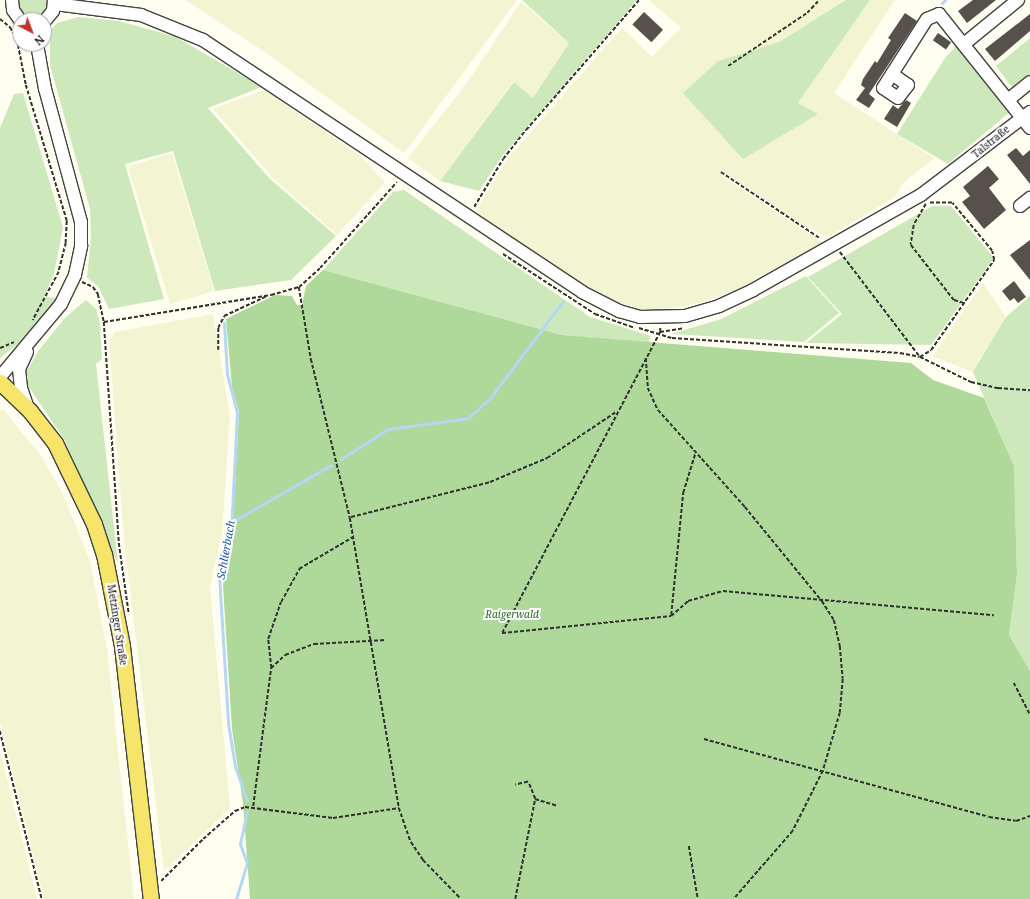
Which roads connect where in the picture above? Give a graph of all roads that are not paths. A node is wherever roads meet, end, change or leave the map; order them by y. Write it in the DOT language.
graph roads {
  1 [pos="1018,0"];
  2 [pos="8,2"];
  3 [pos="54,2"];
  4 [pos="15,12"];
  5 [pos="51,12"];
  6 [pos="964,44"];
  7 [pos="38,52"];
  8 [pos="892,74"];
  9 [pos="1030,82"];
  10 [pos="1008,100"];
  11 [pos="1026,115"];
  12 [pos="1030,128"];
  13 [pos="1030,198"];
  14 [pos="1020,206"];
  15 [pos="31,341"];
  16 [pos="0,377"];
  17 [pos="0,382"];
  18 [pos="30,411"];
  19 [pos="151,899"];
  1 -- 6 [label="street"];
  2 -- 4 [label="street"];
  3 -- 5 [label="street"];
  3 -- 11 [label="street, Talstraße"];
  6 -- 8 [label="street"];
  6 -- 10 [label="street"];
  7 -- 15 [label="street"];
  9 -- 10 [label="street"];
  10 -- 11 [label="street"];
  11 -- 12 [label="street"];
  13 -- 14 [label="street"];
  15 -- 16 [label="street"];
  15 -- 18 [label="street"];
  17 -- 18 [label="main road, Metzinger Straße"];
  18 -- 19 [label="main road, Metzinger Straße"];
}
